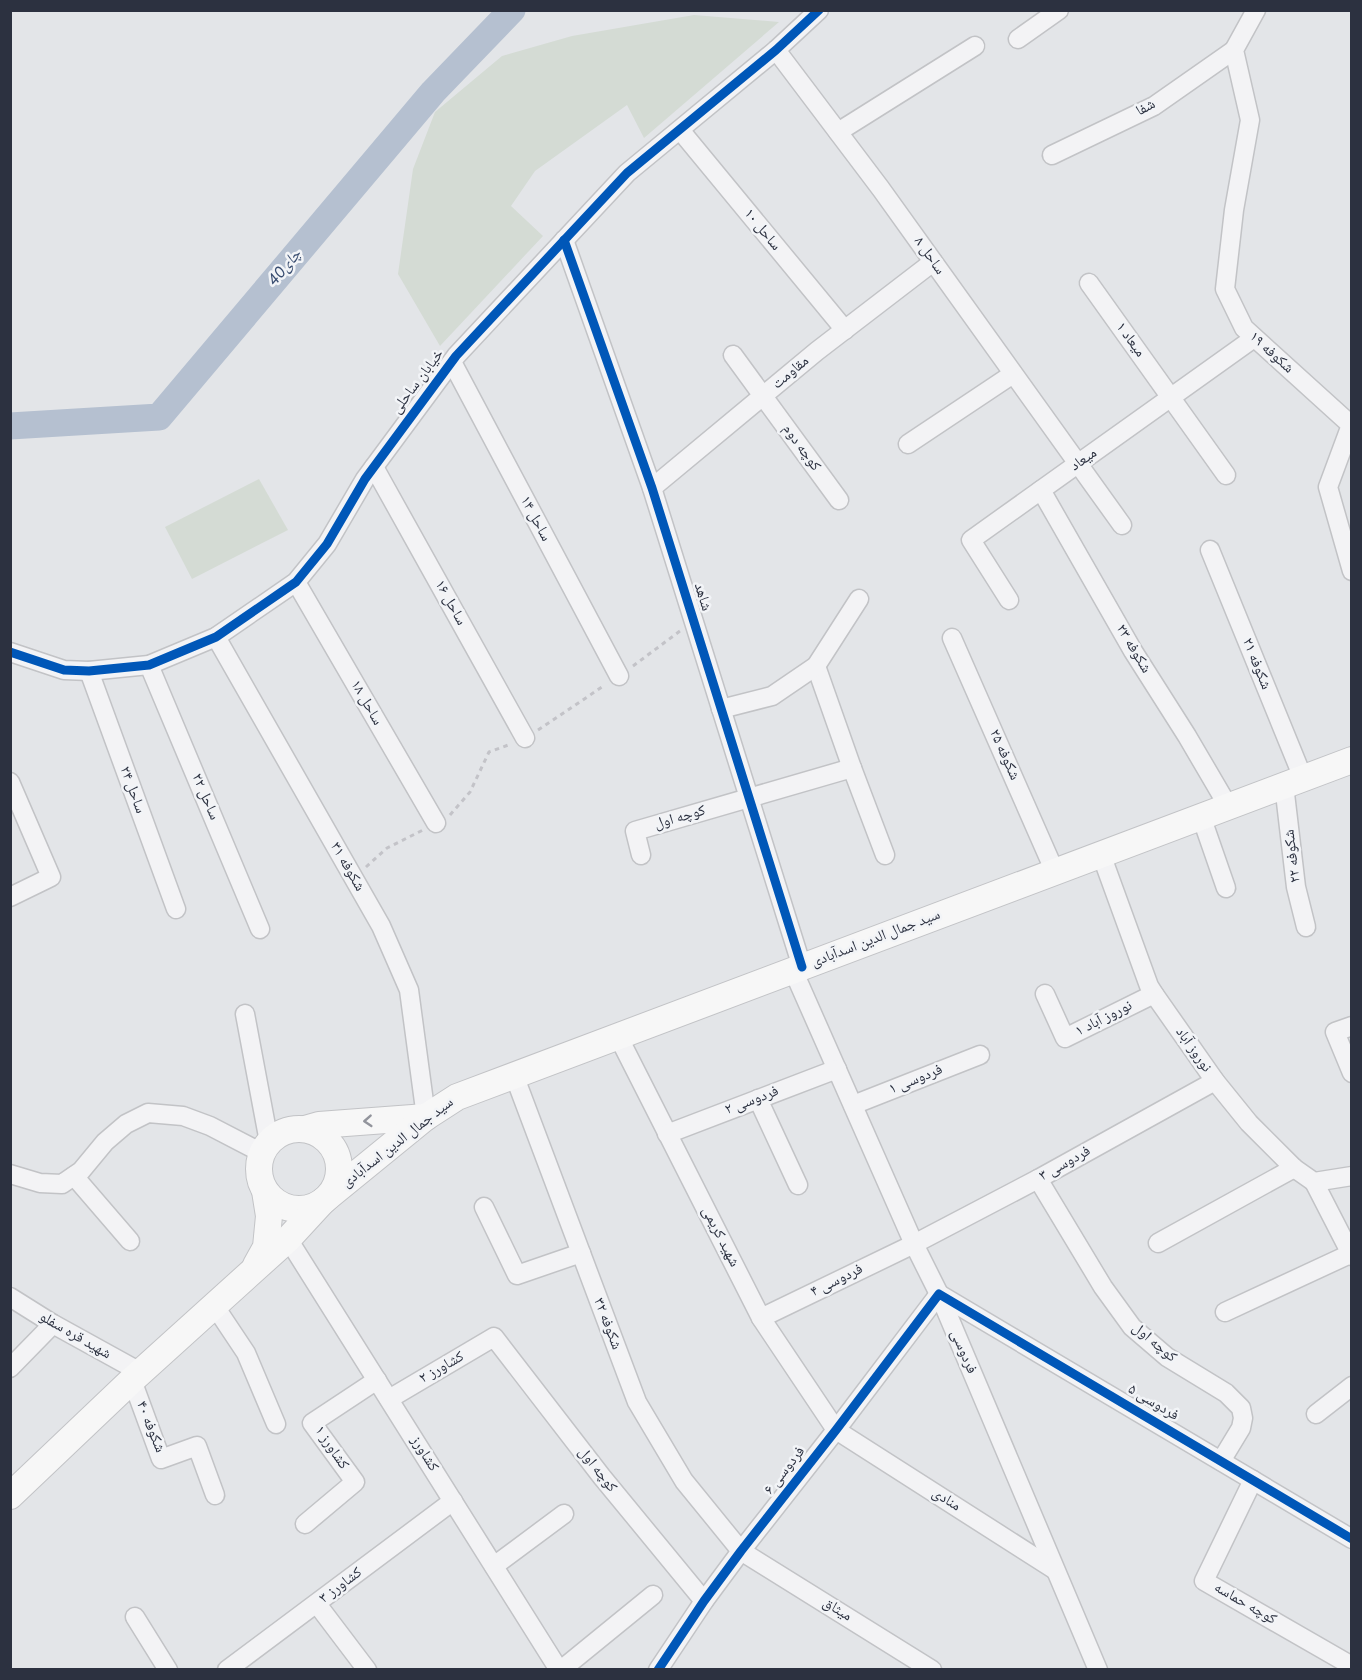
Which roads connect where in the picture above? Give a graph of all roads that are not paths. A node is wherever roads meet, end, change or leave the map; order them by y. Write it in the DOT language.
graph roads {
  1 [pos="819,10"];
  2 [pos="1059,10"];
  3 [pos="1256,10"];
  4 [pos="1018,39"];
  5 [pos="975,46"];
  6 [pos="776,50"];
  7 [pos="1233,50"];
  8 [pos="680,130"];
  9 [pos="838,132"];
  10 [pos="1052,155"];
  11 [pos="564,240"];
  12 [pos="933,262"];
  13 [pos="1089,283"];
  14 [pos="845,330"];
  15 [pos="1254,338"];
  16 [pos="733,355"];
  17 [pos="452,362"];
  18 [pos="1013,374"];
  19 [pos="763,396"];
  20 [pos="1172,397"];
  21 [pos="909,444"];
  22 [pos="1077,465"];
  23 [pos="374,467"];
  24 [pos="1226,475"];
  25 [pos="652,488"];
  26 [pos="1041,490"];
  27 [pos="838,500"];
  28 [pos="1122,525"];
  29 [pos="1210,550"];
  30 [pos="1352,571"];
  31 [pos="296,582"];
  32 [pos="858,599"];
  33 [pos="1009,600"];
  34 [pos="216,637"];
  35 [pos="952,638"];
  36 [pos="10,652"];
  37 [pos="149,665"];
  38 [pos="816,666"];
  39 [pos="89,670"];
  40 [pos="619,676"];
  41 [pos="721,709"];
  42 [pos="525,738"];
  43 [pos="1352,760"];
  44 [pos="852,768"];
  45 [pos="1294,781"];
  46 [pos="10,782"];
  47 [pos="749,798"];
  48 [pos="1228,806"];
  49 [pos="1201,816"];
  50 [pos="436,823"];
  51 [pos="1101,854"];
  52 [pos="641,855"];
  53 [pos="885,855"];
  54 [pos="1055,872"];
  55 [pos="1226,888"];
  56 [pos="10,897"];
  57 [pos="176,909"];
  58 [pos="1305,927"];
  59 [pos="260,929"];
  60 [pos="798,969"];
  61 [pos="1045,994"];
  62 [pos="1154,994"];
  63 [pos="245,1014"];
  64 [pos="1352,1026"];
  65 [pos="618,1036"];
  66 [pos="980,1055"];
  67 [pos="837,1069"];
  68 [pos="1352,1073"];
  69 [pos="514,1075"];
  70 [pos="1215,1081"];
  71 [pos="758,1099"];
  72 [pos="853,1105"];
  73 [pos="426,1117"];
  74 [pos="305,1129"];
  75 [pos="667,1134"];
  76 [pos="266,1147"];
  77 [pos="1294,1168"];
  78 [pos="10,1174"];
  79 [pos="74,1176"];
  80 [pos="1352,1176"];
  81 [pos="1038,1179"];
  82 [pos="1314,1182"];
  83 [pos="798,1185"];
  84 [pos="265,1191"];
  85 [pos="323,1201"];
  86 [pos="484,1207"];
  87 [pos="288,1239"];
  88 [pos="130,1241"];
  89 [pos="1158,1243"];
  90 [pos="914,1244"];
  91 [pos="581,1253"];
  92 [pos="1351,1255"];
  93 [pos="254,1269"];
  94 [pos="939,1294"];
  95 [pos="10,1298"];
  96 [pos="214,1305"];
  97 [pos="1225,1312"];
  98 [pos="761,1318"];
  99 [pos="53,1324"];
  100 [pos="494,1337"];
  101 [pos="10,1368"];
  102 [pos="136,1376"];
  103 [pos="377,1380"];
  104 [pos="1352,1386"];
  105 [pos="389,1399"];
  106 [pos="1316,1414"];
  107 [pos="276,1425"];
  108 [pos="836,1430"];
  109 [pos="1221,1461"];
  110 [pos="1253,1480"];
  111 [pos="216,1495"];
  112 [pos="10,1496"];
  113 [pos="453,1501"];
  114 [pos="564,1515"];
  115 [pos="305,1524"];
  116 [pos="1352,1539"];
  117 [pos="741,1551"];
  118 [pos="494,1566"];
  119 [pos="1056,1570"];
  120 [pos="653,1595"];
  121 [pos="704,1601"];
  122 [pos="317,1604"];
  123 [pos="135,1617"];
  124 [pos="1352,1666"];
  125 [pos="665,1667"];
  126 [pos="168,1670"];
  127 [pos="227,1670"];
  128 [pos="367,1670"];
  129 [pos="560,1670"];
  130 [pos="932,1670"];
  131 [pos="1098,1670"];
  1 -- 6 [label="street, خیابان ساحلی"];
  2 -- 4 [label="street"];
  3 -- 7 [label="street"];
  5 -- 9 [label="street"];
  6 -- 8 [label="street, خیابان ساحلی"];
  6 -- 9 [label="street, ساحل ۸"];
  7 -- 10 [label="street, شفا"];
  7 -- 15 [label="street, شکوفه ۱۹"];
  8 -- 11 [label="street, خیابان ساحلی"];
  8 -- 14 [label="street, ساحل ۱۰"];
  9 -- 12 [label="street, ساحل ۸"];
  11 -- 17 [label="street, خیابان ساحلی"];
  11 -- 25 [label="street, شاهد"];
  12 -- 14 [label="street, مقاومت"];
  12 -- 18 [label="street, ساحل ۸"];
  13 -- 20 [label="street, میعاد ۱"];
  14 -- 19 [label="street, مقاومت"];
  15 -- 20 [label="street, میعاد"];
  15 -- 30 [label="street, شکوفه ۱۹"];
  16 -- 19 [label="street"];
  17 -- 23 [label="street, خیابان ساحلی"];
  17 -- 40 [label="street, ساحل ۱۴"];
  18 -- 21 [label="street"];
  18 -- 22 [label="street, ساحل ۸"];
  19 -- 25 [label="street, مقاومت"];
  19 -- 27 [label="street, کوچه دوم"];
  20 -- 22 [label="street, میعاد"];
  20 -- 24 [label="street, میعاد ۱"];
  22 -- 26 [label="street, میعاد"];
  22 -- 28 [label="street, ساحل ۸"];
  23 -- 31 [label="street, خیابان ساحلی"];
  23 -- 42 [label="street, ساحل ۱۶"];
  25 -- 41 [label="street, شاهد"];
  26 -- 33 [label="street, میعاد"];
  26 -- 48 [label="street, شکوفه ۲۳"];
  29 -- 45 [label="street, شکوفه ۲۱"];
  31 -- 34 [label="street, خیابان ساحلی"];
  31 -- 50 [label="street, ساحل ۱۸"];
  32 -- 38 [label="street"];
  34 -- 37 [label="street, خیابان ساحلی"];
  34 -- 73 [label="street, شکوفه ۳۱"];
  35 -- 54 [label="street, شکوفه ۲۵"];
  36 -- 39 [label="street, خیابان ساحلی"];
  37 -- 39 [label="street, خیابان ساحلی"];
  37 -- 59 [label="street, ساحل ۲۲"];
  38 -- 41 [label="street"];
  38 -- 44 [label="street"];
  39 -- 57 [label="street, ساحل ۲۴"];
  41 -- 47 [label="street, شاهد"];
  43 -- 45 [label="main road, سید جمال الدین اسدآبادی"];
  44 -- 47 [label="street"];
  44 -- 53 [label="street"];
  45 -- 48 [label="main road, سید جمال الدین اسدآبادی"];
  45 -- 58 [label="street, شکوفه ۲۲"];
  46 -- 56 [label="street"];
  47 -- 52 [label="street, کوچه اول"];
  47 -- 60 [label="street, شاهد"];
  48 -- 49 [label="main road, سید جمال الدین اسدآبادی"];
  49 -- 51 [label="main road, سید جمال الدین اسدآبادی"];
  49 -- 55 [label="street"];
  51 -- 54 [label="main road, سید جمال الدین اسدآبادی"];
  51 -- 62 [label="street, نوروز آباد"];
  54 -- 60 [label="main road, سید جمال الدین اسدآبادی"];
  60 -- 65 [label="main road, سید جمال الدین اسدآبادی"];
  60 -- 67 [label="street, فردوسی"];
  61 -- 62 [label="street, نوروز آباد ۱"];
  62 -- 70 [label="street, نوروز آباد"];
  63 -- 76 [label="street"];
  64 -- 68 [label="street"];
  65 -- 69 [label="main road, سید جمال الدین اسدآبادی"];
  65 -- 75 [label="street, شهید کریمی"];
  66 -- 72 [label="street, فردوسی ۱"];
  67 -- 71 [label="street, فردوسی ۲"];
  67 -- 72 [label="street, فردوسی"];
  69 -- 73 [label="main road, سید جمال الدین اسدآبادی"];
  69 -- 91 [label="street, شکوفه ۳۲"];
  70 -- 77 [label="street, نوروز آباد"];
  70 -- 81 [label="street, فردوسی ۳"];
  71 -- 75 [label="street, فردوسی ۲"];
  71 -- 83 [label="street"];
  72 -- 90 [label="street, فردوسی"];
  73 -- 74 [label="main road, one-way"];
  73 -- 85 [label="main road, سید جمال الدین اسدآبادی"];
  74 -- 76 [label="main road"];
  74 -- 85 [label="main road"];
  75 -- 98 [label="street, شهید کریمی"];
  76 -- 79 [label="street"];
  76 -- 84 [label="main road"];
  77 -- 82 [label="street, نوروز آباد"];
  77 -- 89 [label="street"];
  78 -- 79 [label="street"];
  79 -- 88 [label="street"];
  80 -- 82 [label="street"];
  81 -- 90 [label="street, فردوسی ۳"];
  81 -- 109 [label="street, کوچه اول"];
  82 -- 92 [label="street"];
  84 -- 85 [label="main road"];
  84 -- 93 [label="main road"];
  85 -- 87 [label="main road"];
  86 -- 91 [label="street"];
  87 -- 93 [label="main road"];
  87 -- 103 [label="street, کشاورز"];
  90 -- 94 [label="street, فردوسی"];
  90 -- 98 [label="street, فردوسی ۴"];
  91 -- 117 [label="street, شکوفه ۳۲"];
  92 -- 97 [label="street"];
  93 -- 96 [label="main road"];
  94 -- 108 [label="street, فردوسی ۶"];
  94 -- 109 [label="street, فردوسی ۵"];
  94 -- 119 [label="street, فردوسی"];
  95 -- 99 [label="street, شهید قره سفلو"];
  96 -- 102 [label="main road"];
  96 -- 107 [label="street"];
  98 -- 108 [label="street, شهید کریمی"];
  99 -- 101 [label="street"];
  99 -- 102 [label="street, شهید قره سفلو"];
  100 -- 105 [label="street, کشاورز ۲"];
  100 -- 121 [label="street, کوچه اول"];
  102 -- 111 [label="street, شکوفه ۴۰"];
  102 -- 112 [label="main road"];
  103 -- 105 [label="street, کشاورز"];
  103 -- 115 [label="street, کشاورز ۱"];
  104 -- 106 [label="street"];
  105 -- 113 [label="street, کشاورز"];
  108 -- 117 [label="street, فردوسی ۶"];
  108 -- 119 [label="street, منادی"];
  109 -- 110 [label="street, فردوسی ۵"];
  110 -- 116 [label="street, فردوسی ۵"];
  110 -- 124 [label="street, کوچه حماسه"];
  113 -- 118 [label="street, کشاورز"];
  113 -- 122 [label="street, کشاورز ۳"];
  114 -- 118 [label="street"];
  117 -- 121 [label="street, فردوسی ۶"];
  117 -- 130 [label="street, میثاق"];
  118 -- 129 [label="street, کشاورز"];
  119 -- 131 [label="street, فردوسی"];
  120 -- 129 [label="street"];
  121 -- 125 [label="street, فردوسی ۶"];
  122 -- 127 [label="street, کشاورز ۳"];
  122 -- 128 [label="street"];
  123 -- 126 [label="street"];
}
